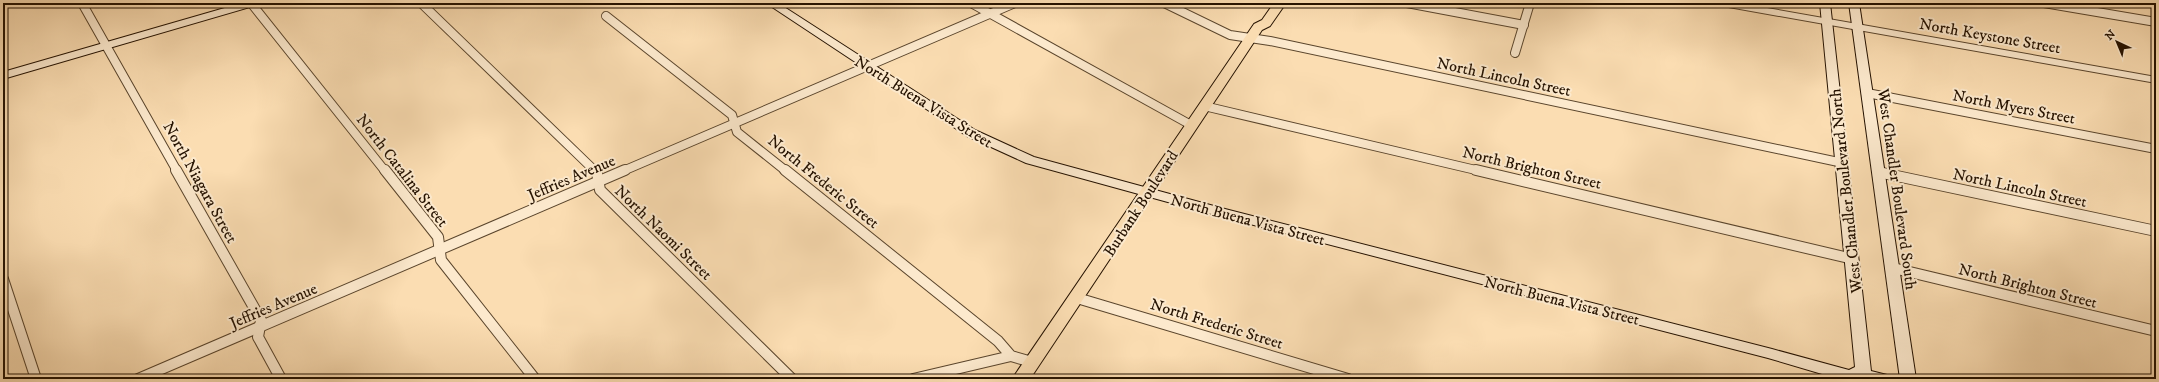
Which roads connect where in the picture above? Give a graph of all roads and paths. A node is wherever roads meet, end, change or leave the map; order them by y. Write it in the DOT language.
graph roads {
  1 [pos="82,3"];
  2 [pos="252,3"];
  3 [pos="421,3"];
  4 [pos="771,3"];
  5 [pos="971,3"];
  6 [pos="1016,3"];
  7 [pos="1164,3"];
  8 [pos="1268,3"];
  9 [pos="1280,3"];
  10 [pos="1407,3"];
  11 [pos="1530,3"];
  12 [pos="1723,3"];
  13 [pos="1825,3"];
  14 [pos="1854,3"];
  15 [pos="2044,3"];
  16 [pos="990,14"];
  17 [pos="606,16"];
  18 [pos="1827,21"];
  19 [pos="2156,22"];
  20 [pos="1524,25"];
  21 [pos="1258,27"];
  22 [pos="1857,27"];
  23 [pos="1250,38"];
  24 [pos="107,46"];
  25 [pos="1515,53"];
  26 [pos="868,66"];
  27 [pos="3,76"];
  28 [pos="2156,80"];
  29 [pos="1867,93"];
  30 [pos="1204,106"];
  31 [pos="735,123"];
  32 [pos="1192,125"];
  33 [pos="2156,149"];
  34 [pos="1843,163"];
  35 [pos="1878,172"];
  36 [pos="599,182"];
  37 [pos="1148,192"];
  38 [pos="2156,231"];
  39 [pos="440,249"];
  40 [pos="1853,259"];
  41 [pos="1892,268"];
  42 [pos="3,279"];
  43 [pos="1077,298"];
  44 [pos="260,327"];
  45 [pos="2156,331"];
  46 [pos="1766,353"];
  47 [pos="1011,356"];
  48 [pos="1032,362"];
  49 [pos="1863,377"];
  50 [pos="36,379"];
  51 [pos="138,379"];
  52 [pos="281,379"];
  53 [pos="535,379"];
  54 [pos="792,379"];
  55 [pos="913,379"];
  56 [pos="1021,379"];
  57 [pos="1348,379"];
  58 [pos="1828,379"];
  59 [pos="1881,379"];
  60 [pos="1908,379"];
  1 -- 24 [label="street, North Niagara Street"];
  2 -- 24 [label="main road"];
  2 -- 39 [label="street, North Catalina Street"];
  3 -- 36 [label="street, North Naomi Street"];
  4 -- 26 [label="main road, North Buena Vista Street"];
  5 -- 16 [label="street"];
  6 -- 16 [label="street, Jeffries Avenue"];
  7 -- 23 [label="street, North Lincoln Street"];
  8 -- 21 [label="main road, Burbank Boulevard"];
  9 -- 21 [label="main road, Burbank Boulevard"];
  10 -- 20 [label="street"];
  11 -- 20 [label="street"];
  12 -- 18 [label="street, North Keystone Street"];
  13 -- 18 [label="main road, West Chandler Boulevard North"];
  14 -- 22 [label="main road, West Chandler Boulevard South"];
  15 -- 19 [label="street"];
  16 -- 26 [label="street, Jeffries Avenue"];
  16 -- 32 [label="street"];
  17 -- 31 [label="street, North Frederic Street"];
  18 -- 22 [label="street, North Keystone Street"];
  18 -- 34 [label="main road, West Chandler Boulevard North"];
  20 -- 25 [label="street"];
  21 -- 23 [label="main road, Burbank Boulevard"];
  22 -- 28 [label="street, North Keystone Street"];
  22 -- 29 [label="main road, West Chandler Boulevard South"];
  23 -- 30 [label="main road, Burbank Boulevard"];
  23 -- 34 [label="street, North Lincoln Street"];
  24 -- 27 [label="main road"];
  24 -- 44 [label="street, North Niagara Street"];
  26 -- 31 [label="street, Jeffries Avenue"];
  26 -- 37 [label="main road, North Buena Vista Street"];
  29 -- 33 [label="street, North Myers Street"];
  29 -- 35 [label="main road, West Chandler Boulevard South"];
  30 -- 32 [label="main road, Burbank Boulevard"];
  30 -- 40 [label="street, North Brighton Street"];
  31 -- 36 [label="street, Jeffries Avenue"];
  31 -- 47 [label="street, North Frederic Street"];
  32 -- 37 [label="main road, Burbank Boulevard"];
  34 -- 40 [label="main road, West Chandler Boulevard North"];
  35 -- 38 [label="street, North Lincoln Street"];
  35 -- 41 [label="main road, West Chandler Boulevard South"];
  36 -- 39 [label="street, Jeffries Avenue"];
  36 -- 54 [label="street, North Naomi Street"];
  37 -- 43 [label="main road, Burbank Boulevard"];
  37 -- 46 [label="main road, North Buena Vista Street"];
  39 -- 44 [label="street, Jeffries Avenue"];
  39 -- 53 [label="street, North Catalina Street"];
  40 -- 49 [label="main road, West Chandler Boulevard North"];
  41 -- 45 [label="street, North Brighton Street"];
  41 -- 60 [label="main road, West Chandler Boulevard South"];
  42 -- 50 [label="street"];
  43 -- 48 [label="main road, Burbank Boulevard"];
  43 -- 57 [label="street, North Frederic Street"];
  44 -- 51 [label="street, Jeffries Avenue"];
  44 -- 52 [label="street, North Niagara Street"];
  46 -- 49 [label="main road"];
  46 -- 58 [label="main road, North Buena Vista Street"];
  47 -- 48 [label="street"];
  47 -- 55 [label="street"];
  48 -- 56 [label="main road, Burbank Boulevard"];
  49 -- 59 [label="main road"];
}
